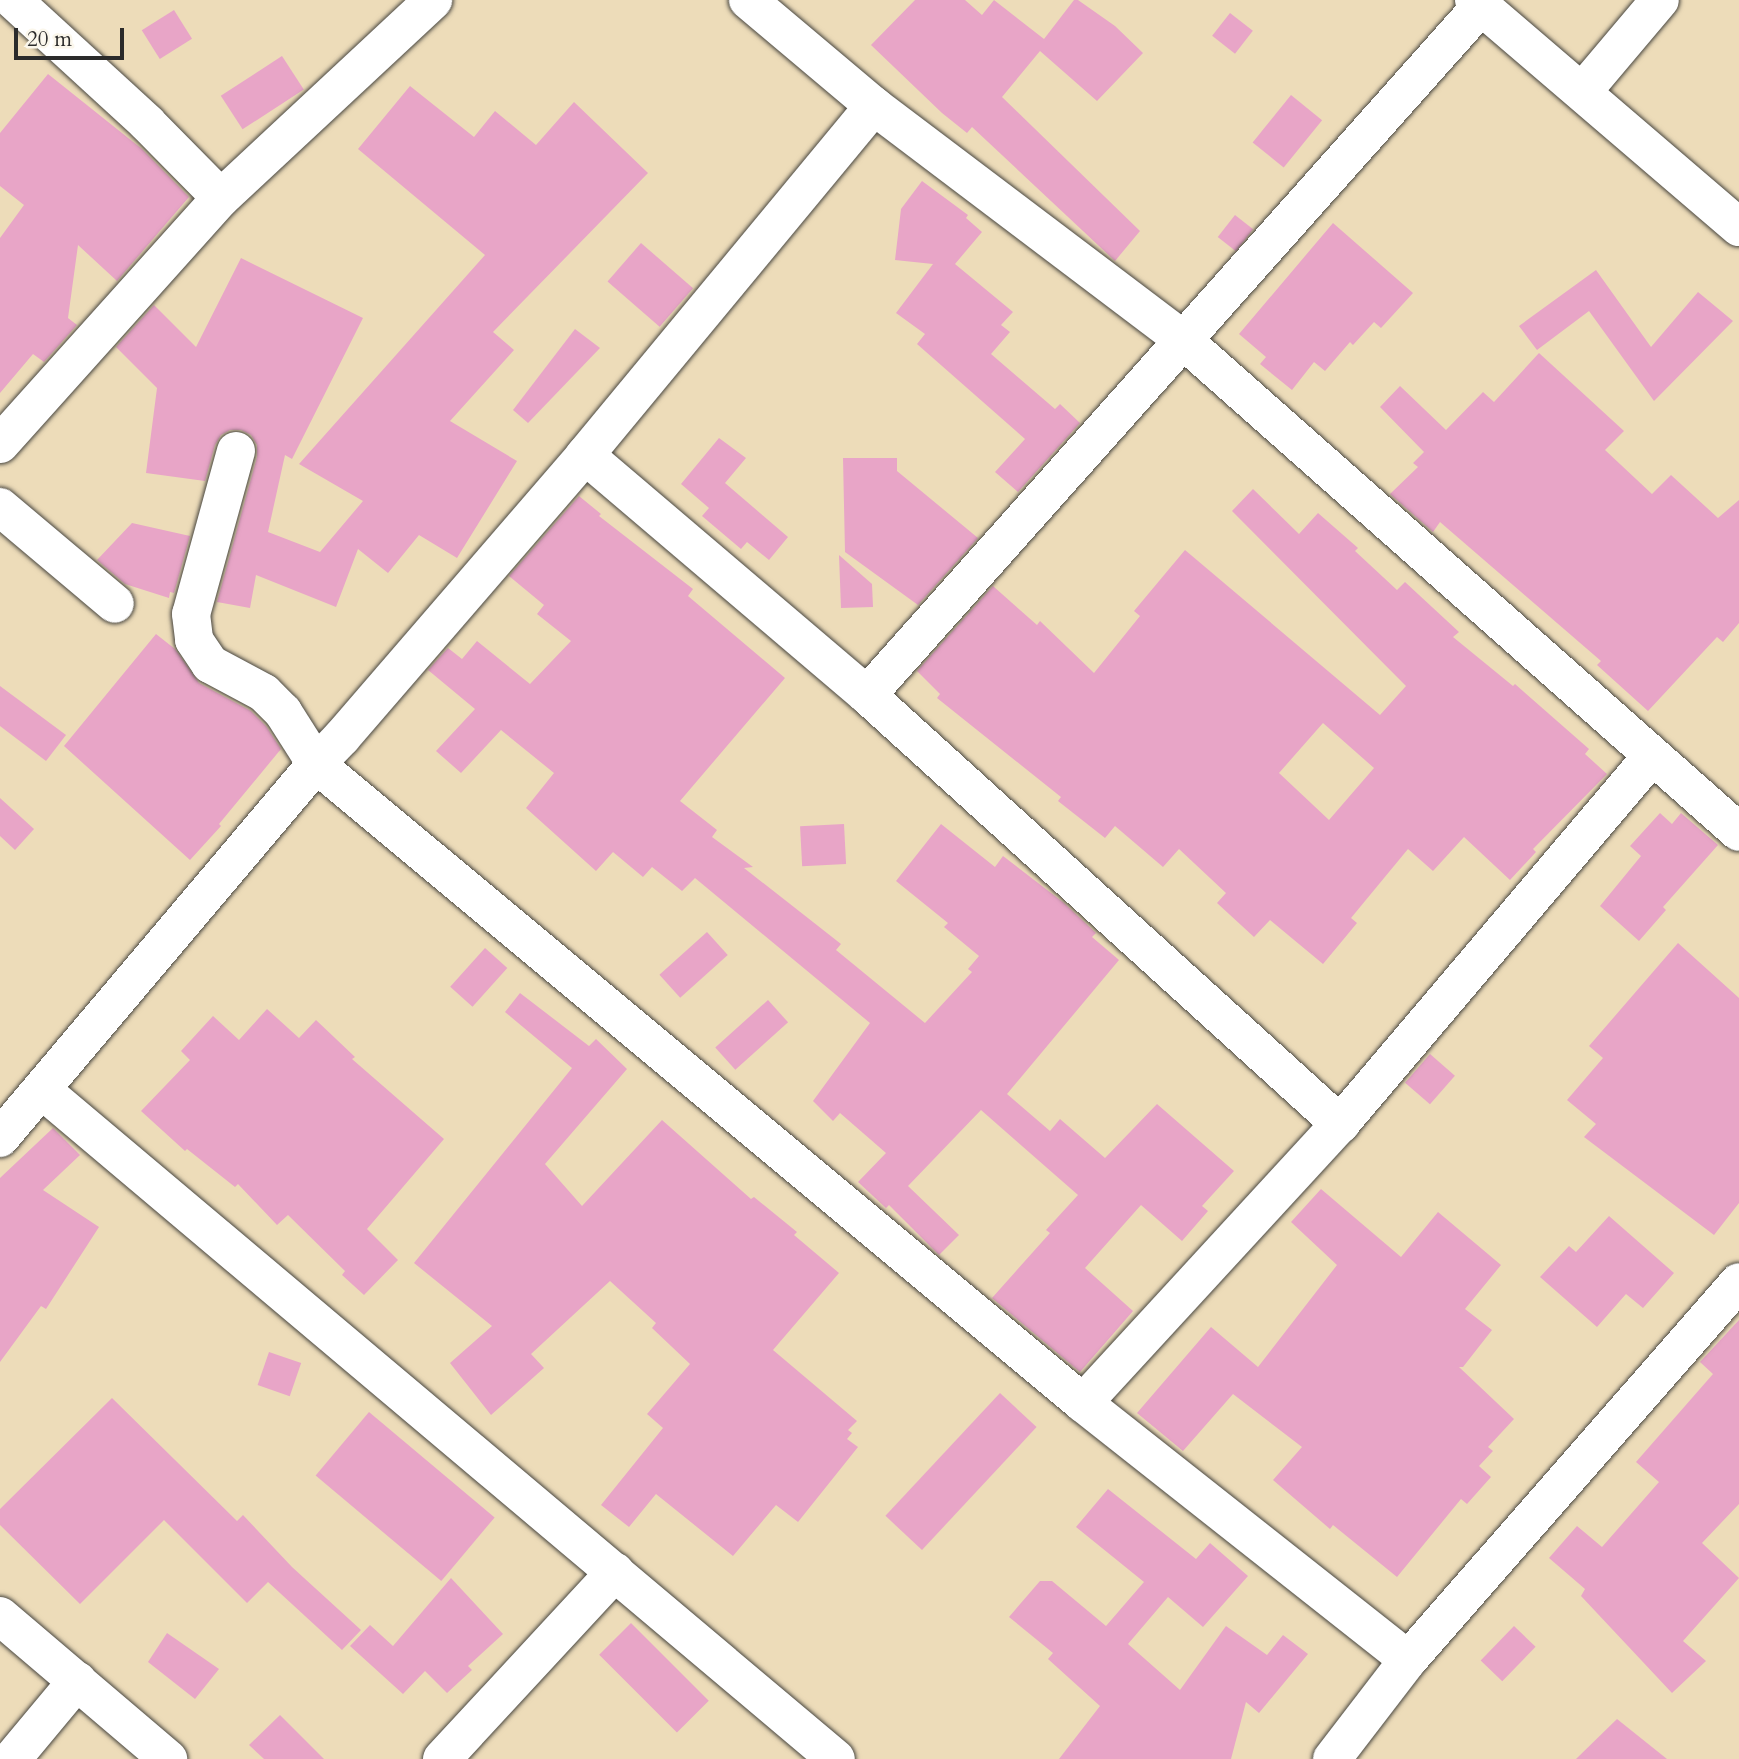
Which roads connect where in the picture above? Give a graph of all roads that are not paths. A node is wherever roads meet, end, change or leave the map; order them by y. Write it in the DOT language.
graph roads {
  1 [pos="13,0"];
  2 [pos="433,0"];
  3 [pos="748,0"];
  4 [pos="1660,0"];
  5 [pos="1477,3"];
  6 [pos="1583,91"];
  7 [pos="874,106"];
  8 [pos="221,198"];
  9 [pos="1739,227"];
  10 [pos="1183,340"];
  11 [pos="0,444"];
  12 [pos="236,451"];
  13 [pos="585,455"];
  14 [pos="0,507"];
  15 [pos="115,604"];
  16 [pos="867,695"];
  17 [pos="1651,757"];
  18 [pos="316,764"];
  19 [pos="1739,832"];
  20 [pos="42,1090"];
  21 [pos="1340,1124"];
  22 [pos="0,1138"];
  23 [pos="1739,1282"];
  24 [pos="1083,1403"];
  25 [pos="615,1572"];
  26 [pos="0,1616"];
  27 [pos="1408,1660"];
  28 [pos="77,1681"];
  29 [pos="12,1759"];
  30 [pos="168,1759"];
  31 [pos="442,1759"];
  32 [pos="835,1759"];
  33 [pos="1332,1759"];
  1 -- 8 [label="street"];
  2 -- 8 [label="street"];
  3 -- 7 [label="street"];
  4 -- 6 [label="street"];
  5 -- 6 [label="street"];
  5 -- 10 [label="street"];
  6 -- 9 [label="street"];
  7 -- 10 [label="street"];
  7 -- 13 [label="street"];
  8 -- 11 [label="street"];
  10 -- 16 [label="street"];
  10 -- 17 [label="street"];
  12 -- 18 [label="street"];
  13 -- 16 [label="street"];
  13 -- 18 [label="street"];
  14 -- 15 [label="street"];
  16 -- 21 [label="street"];
  17 -- 19 [label="street"];
  17 -- 21 [label="street"];
  18 -- 20 [label="street"];
  18 -- 24 [label="street"];
  20 -- 22 [label="street"];
  20 -- 25 [label="street"];
  21 -- 24 [label="street"];
  23 -- 27 [label="street"];
  24 -- 27 [label="street"];
  25 -- 31 [label="street"];
  25 -- 32 [label="street"];
  26 -- 28 [label="street"];
  27 -- 33 [label="street"];
  28 -- 29 [label="street"];
  28 -- 30 [label="street"];
}
